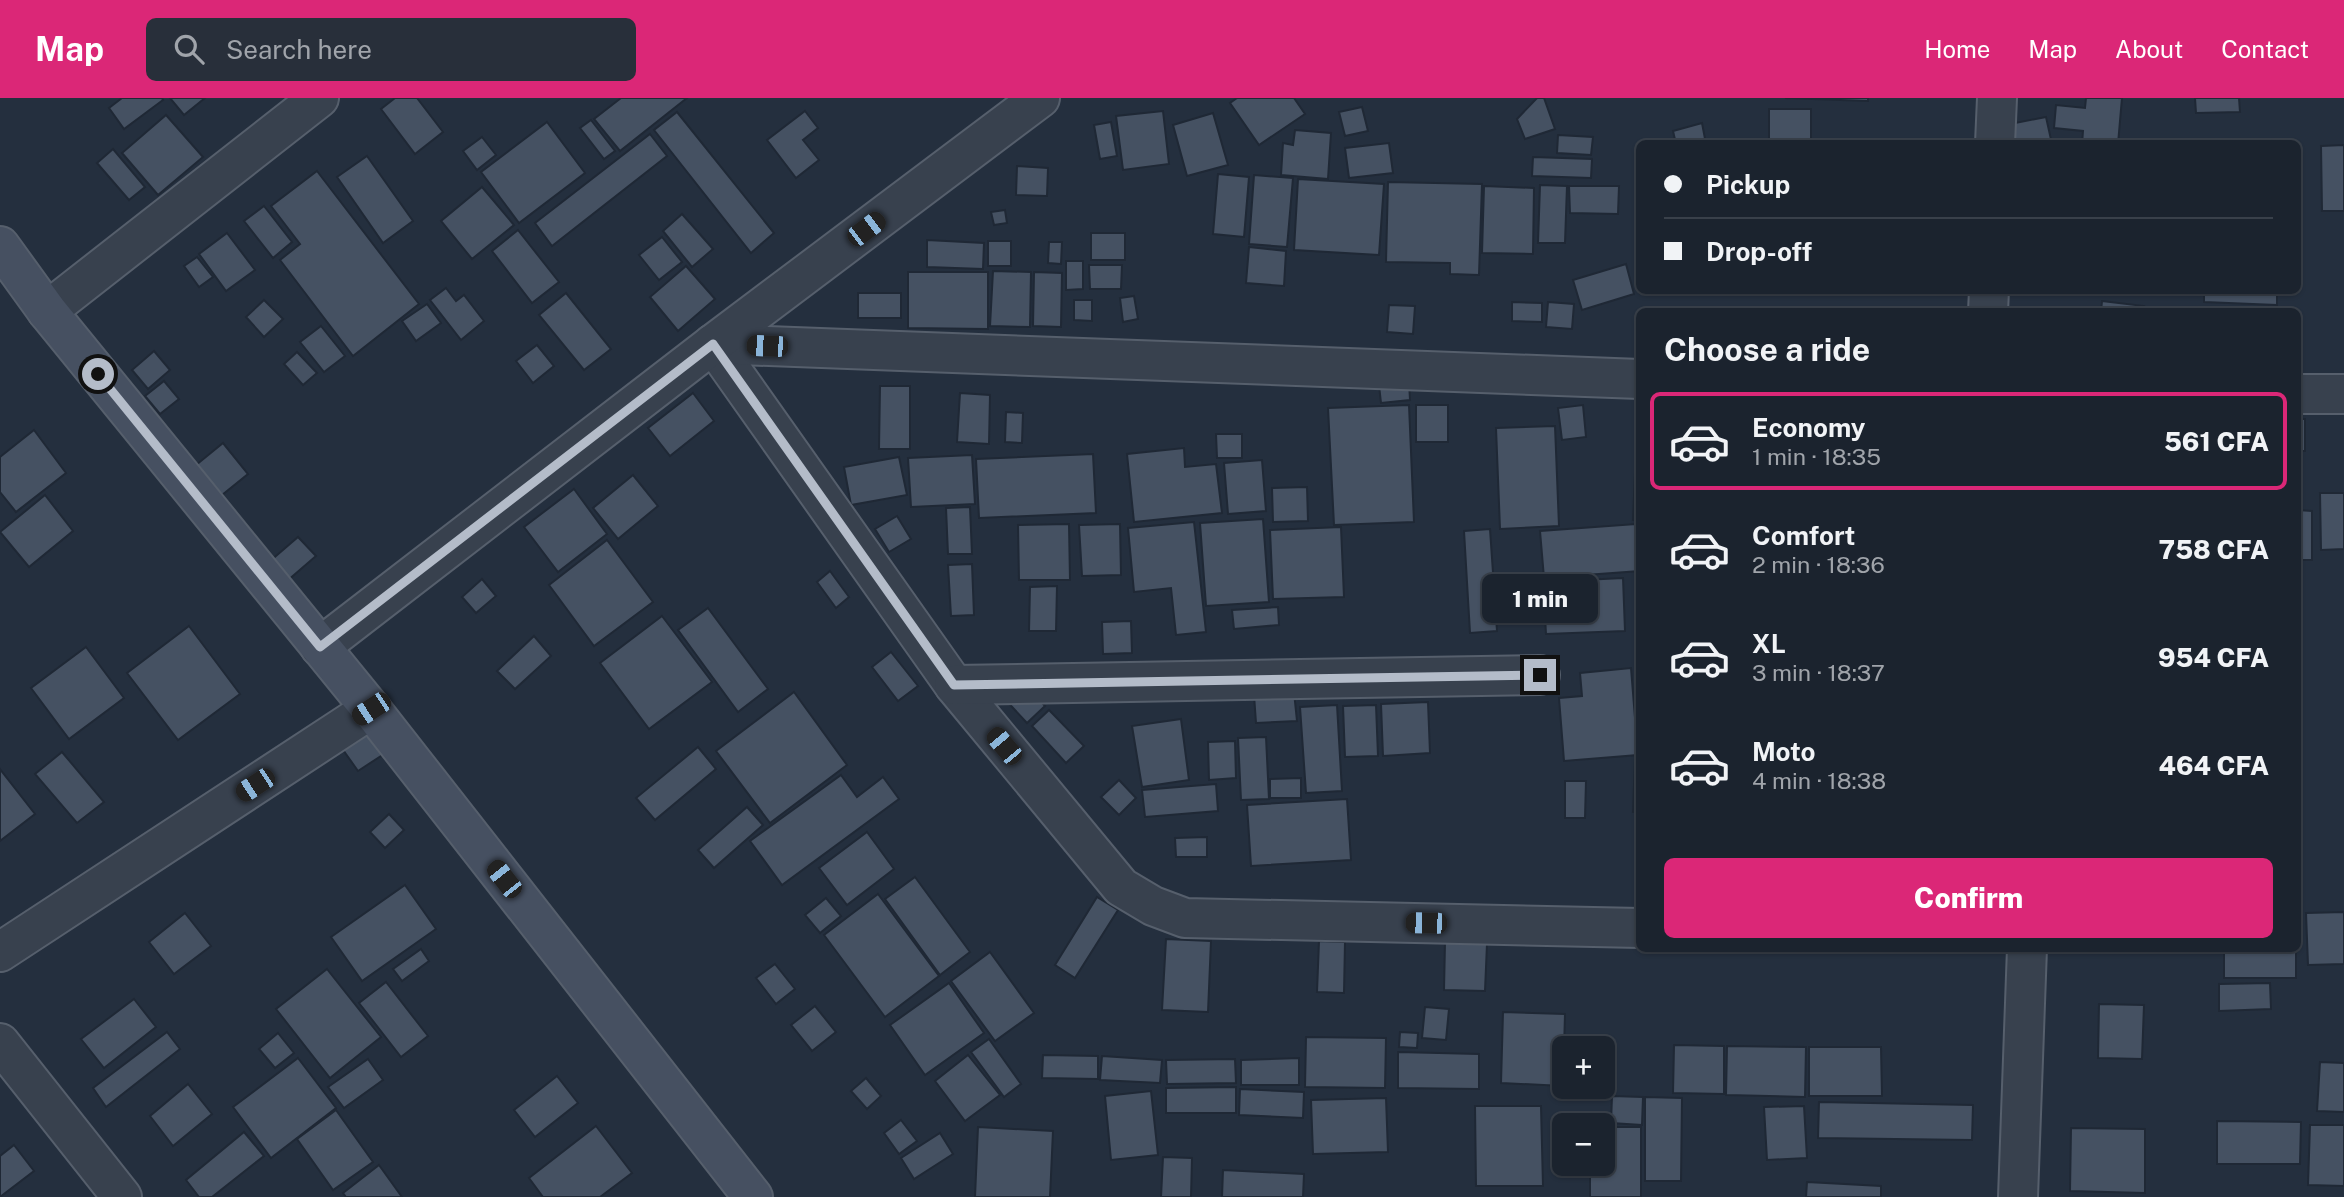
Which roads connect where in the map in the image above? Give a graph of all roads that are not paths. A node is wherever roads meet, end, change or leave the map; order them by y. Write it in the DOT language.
graph roads {
  1 [pos="319,98"];
  2 [pos="1040,98"];
  3 [pos="1997,98"];
  4 [pos="1995,140"];
  5 [pos="0,246"];
  6 [pos="47,311"];
  7 [pos="713,344"];
  8 [pos="1636,379"];
  9 [pos="2301,394"];
  10 [pos="2344,394"];
  11 [pos="320,647"];
  12 [pos="1540,675"];
  13 [pos="954,685"];
  14 [pos="371,709"];
  15 [pos="1636,928"];
  16 [pos="0,952"];
  17 [pos="2027,952"];
  18 [pos="0,1043"];
  19 [pos="122,1197"];
  20 [pos="753,1197"];
  21 [pos="2018,1197"];
  1 -- 6 [label="street"];
  2 -- 7 [label="street"];
  3 -- 4 [label="street"];
  5 -- 6 [label="street"];
  6 -- 11 [label="street"];
  7 -- 8 [label="street"];
  7 -- 11 [label="street"];
  7 -- 13 [label="street"];
  9 -- 10 [label="street"];
  11 -- 14 [label="street"];
  12 -- 13 [label="street"];
  13 -- 15 [label="street"];
  14 -- 16 [label="street"];
  14 -- 20 [label="street"];
  17 -- 21 [label="street"];
  18 -- 19 [label="street"];
}
